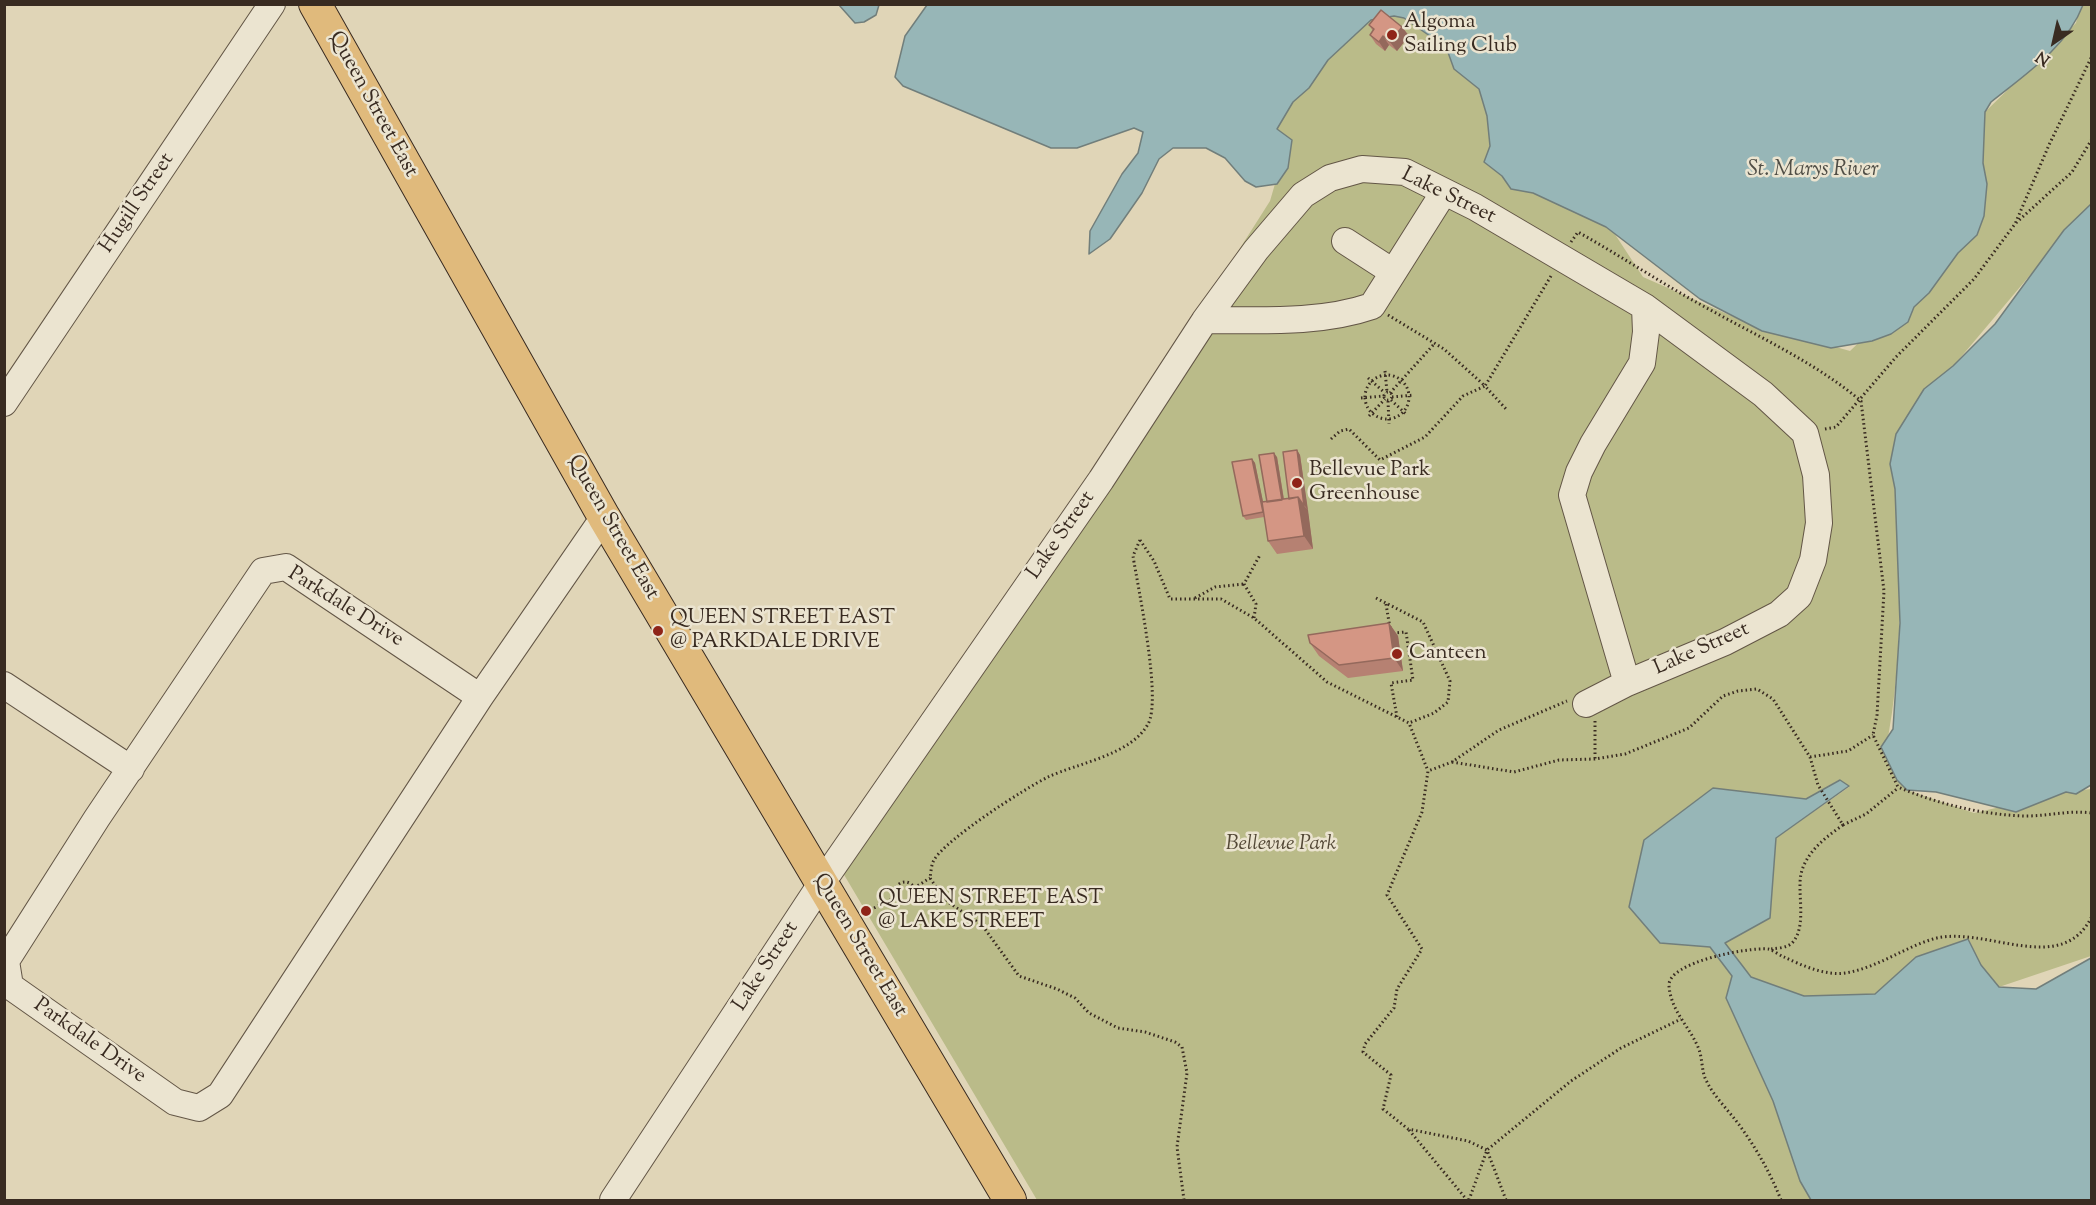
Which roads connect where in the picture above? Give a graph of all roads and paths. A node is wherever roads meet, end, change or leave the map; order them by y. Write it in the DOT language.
graph roads {
  1 [pos="272,4"];
  2 [pos="315,4"];
  3 [pos="2091,56"];
  4 [pos="2091,139"];
  5 [pos="1444,192"];
  6 [pos="2015,224"];
  7 [pos="1345,241"];
  8 [pos="1562,257"];
  9 [pos="1393,272"];
  10 [pos="1372,306"];
  11 [pos="1645,307"];
  12 [pos="1205,320"];
  13 [pos="1435,343"];
  14 [pos="1385,373"];
  15 [pos="1370,380"];
  16 [pos="1402,380"];
  17 [pos="1485,386"];
  18 [pos="1409,395"];
  19 [pos="1414,395"];
  20 [pos="1387,396"];
  21 [pos="1363,398"];
  22 [pos="4,403"];
  23 [pos="1506,409"];
  24 [pos="1405,413"];
  25 [pos="1371,415"];
  26 [pos="1388,421"];
  27 [pos="1805,433"];
  28 [pos="1331,439"];
  29 [pos="604,517"];
  30 [pos="1260,555"];
  31 [pos="1244,585"];
  32 [pos="1194,598"];
  33 [pos="1376,598"];
  34 [pos="1386,604"];
  35 [pos="1254,618"];
  36 [pos="1627,683"];
  37 [pos="4,685"];
  38 [pos="480,697"];
  39 [pos="1586,704"];
  40 [pos="1397,717"];
  41 [pos="1409,723"];
  42 [pos="1873,735"];
  43 [pos="1810,757"];
  44 [pos="1595,759"];
  45 [pos="1452,762"];
  46 [pos="131,769"];
  47 [pos="1428,771"];
  48 [pos="1898,787"];
  49 [pos="1843,825"];
  50 [pos="930,878"];
  51 [pos="821,884"];
  52 [pos="914,888"];
  53 [pos="896,897"];
  54 [pos="2091,916"];
  55 [pos="846,922"];
  56 [pos="1771,949"];
  57 [pos="1681,1019"];
  58 [pos="1408,1129"];
  59 [pos="1487,1150"];
  60 [pos="613,1200"];
  61 [pos="1010,1200"];
  62 [pos="1184,1200"];
  63 [pos="1468,1200"];
  64 [pos="1506,1200"];
  65 [pos="1781,1200"];
  1 -- 22 [label="street, Hugill Street"];
  2 -- 29 [label="main road, Queen Street East"];
  3 -- 6 [label="path"];
  4 -- 6 [label="path"];
  5 -- 8 [label="street, Lake Street"];
  5 -- 9 [label="street"];
  5 -- 12 [label="street, Lake Street"];
  6 -- 27 [label="path"];
  7 -- 9 [label="street"];
  8 -- 11 [label="street, Lake Street"];
  8 -- 17 [label="path"];
  9 -- 10 [label="street"];
  10 -- 12 [label="street"];
  10 -- 13 [label="path"];
  11 -- 27 [label="street, Lake Street"];
  11 -- 36 [label="street, Lake Street"];
  12 -- 51 [label="street, Lake Street"];
  13 -- 16 [label="path"];
  13 -- 17 [label="path"];
  14 -- 15 [label="path"];
  14 -- 16 [label="path"];
  14 -- 20 [label="path"];
  15 -- 20 [label="path"];
  15 -- 21 [label="path"];
  16 -- 18 [label="path"];
  16 -- 20 [label="path"];
  17 -- 23 [label="path"];
  17 -- 28 [label="path"];
  18 -- 19 [label="path"];
  18 -- 20 [label="path"];
  18 -- 24 [label="path"];
  20 -- 21 [label="path"];
  20 -- 24 [label="path"];
  20 -- 25 [label="path"];
  20 -- 26 [label="path"];
  21 -- 25 [label="path"];
  24 -- 26 [label="path"];
  25 -- 26 [label="path"];
  27 -- 36 [label="street, Lake Street"];
  29 -- 38 [label="street, Parkdale Drive"];
  29 -- 51 [label="main road, Queen Street East"];
  30 -- 31 [label="path"];
  31 -- 32 [label="path"];
  31 -- 35 [label="path"];
  32 -- 35 [label="path"];
  32 -- 50 [label="path"];
  33 -- 34 [label="path"];
  34 -- 40 [label="path"];
  34 -- 41 [label="path"];
  35 -- 40 [label="path"];
  36 -- 39 [label="street"];
  37 -- 46 [label="street"];
  38 -- 46 [label="street, Parkdale Drive"];
  38 -- 46 [label="street, Parkdale Drive"];
  39 -- 44 [label="path"];
  39 -- 45 [label="path"];
  40 -- 41 [label="path"];
  41 -- 47 [label="path"];
  42 -- 43 [label="path"];
  43 -- 44 [label="path"];
  43 -- 49 [label="path"];
  44 -- 45 [label="path"];
  45 -- 47 [label="path"];
  47 -- 58 [label="path"];
  48 -- 49 [label="path"];
  49 -- 56 [label="path"];
  50 -- 52 [label="path"];
  50 -- 62 [label="path"];
  51 -- 55 [label="main road, Queen Street East"];
  51 -- 60 [label="street, Lake Street"];
  52 -- 53 [label="path"];
  52 -- 53 [label="path"];
  53 -- 55 [label="path"];
  54 -- 56 [label="path"];
  55 -- 61 [label="main road, Queen Street East"];
  56 -- 57 [label="path"];
  57 -- 59 [label="path"];
  57 -- 65 [label="path"];
  58 -- 59 [label="path"];
  58 -- 63 [label="path"];
  59 -- 63 [label="path"];
  59 -- 64 [label="path"];
}
